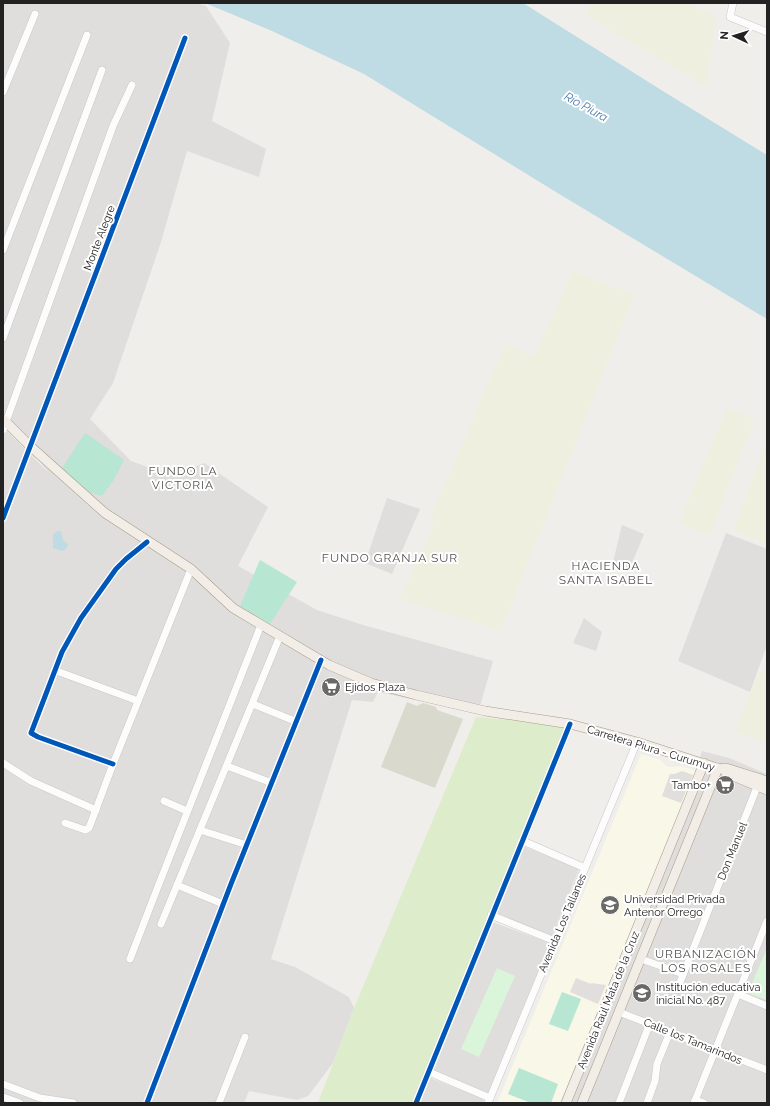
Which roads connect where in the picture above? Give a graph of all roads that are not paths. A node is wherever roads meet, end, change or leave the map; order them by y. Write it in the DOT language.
graph roads {
  1 [pos="733,3"];
  2 [pos="35,14"];
  3 [pos="767,32"];
  4 [pos="87,35"];
  5 [pos="185,38"];
  6 [pos="102,70"];
  7 [pos="132,85"];
  8 [pos="3,92"];
  9 [pos="3,250"];
  10 [pos="3,338"];
  11 [pos="4,424"];
  12 [pos="30,446"];
  13 [pos="3,518"];
  14 [pos="147,542"];
  15 [pos="191,569"];
  16 [pos="261,625"];
  17 [pos="280,636"];
  18 [pos="321,660"];
  19 [pos="54,670"];
  20 [pos="138,701"];
  21 [pos="254,704"];
  22 [pos="297,722"];
  23 [pos="570,724"];
  24 [pos="637,742"];
  25 [pos="3,763"];
  26 [pos="704,763"];
  27 [pos="113,764"];
  28 [pos="227,766"];
  29 [pos="722,770"];
  30 [pos="762,782"];
  31 [pos="272,783"];
  32 [pos="767,790"];
  33 [pos="164,801"];
  34 [pos="96,810"];
  35 [pos="188,811"];
  36 [pos="65,823"];
  37 [pos="200,830"];
  38 [pos="523,841"];
  39 [pos="247,845"];
  40 [pos="585,868"];
  41 [pos="177,885"];
  42 [pos="223,904"];
  43 [pos="644,910"];
  44 [pos="492,915"];
  45 [pos="658,916"];
  46 [pos="767,921"];
  47 [pos="161,924"];
  48 [pos="760,940"];
  49 [pos="555,941"];
  50 [pos="767,942"];
  51 [pos="130,959"];
  52 [pos="641,959"];
  53 [pos="683,974"];
  54 [pos="677,990"];
  55 [pos="738,994"];
  56 [pos="767,1006"];
  57 [pos="619,1012"];
  58 [pos="650,1023"];
  59 [pos="670,1032"];
  60 [pos="245,1037"];
  61 [pos="715,1050"];
  62 [pos="767,1070"];
  63 [pos="429,1072"];
  64 [pos="3,1084"];
  65 [pos="6,1100"];
  66 [pos="489,1100"];
  67 [pos="50,1101"];
  68 [pos="695,1101"];
  69 [pos="20,1103"];
  70 [pos="73,1103"];
  71 [pos="147,1103"];
  72 [pos="219,1103"];
  73 [pos="416,1103"];
  74 [pos="566,1103"];
  75 [pos="582,1103"];
  76 [pos="619,1103"];
  77 [pos="647,1103"];
  78 [pos="704,1103"];
  1 -- 3 [label="street"];
  2 -- 8 [label="street"];
  4 -- 9 [label="street"];
  5 -- 12 [label="street, Monte Alegre"];
  6 -- 10 [label="street"];
  7 -- 11 [label="street"];
  11 -- 12 [label="main road, Carretera Piura - Curumuy"];
  12 -- 13 [label="street, Monte Alegre"];
  12 -- 14 [label="main road, Carretera Piura - Curumuy"];
  14 -- 15 [label="main road, Carretera Piura - Curumuy"];
  14 -- 19 [label="street"];
  15 -- 16 [label="main road, Carretera Piura - Curumuy"];
  15 -- 20 [label="street"];
  16 -- 17 [label="main road, Carretera Piura - Curumuy"];
  16 -- 35 [label="street"];
  17 -- 18 [label="main road, Carretera Piura - Curumuy"];
  17 -- 21 [label="street"];
  18 -- 22 [label="street"];
  18 -- 23 [label="main road, Carretera Piura - Curumuy"];
  19 -- 20 [label="street"];
  19 -- 27 [label="street"];
  20 -- 27 [label="street"];
  21 -- 22 [label="street"];
  21 -- 28 [label="street"];
  22 -- 31 [label="street"];
  23 -- 24 [label="main road, Carretera Piura - Curumuy"];
  23 -- 38 [label="street"];
  24 -- 26 [label="main road, Carretera Piura - Curumuy"];
  24 -- 40 [label="street, Avenida Los Tallanes"];
  25 -- 34 [label="street"];
  26 -- 29 [label="main road, Carretera Piura - Curumuy"];
  26 -- 43 [label="main road, Avenida Raúl Mata de la Cruz"];
  27 -- 34 [label="street"];
  28 -- 31 [label="street"];
  28 -- 37 [label="street"];
  29 -- 30 [label="main road"];
  29 -- 45 [label="main road, Avenida Raúl Mata de la Cruz"];
  30 -- 32 [label="main road"];
  30 -- 53 [label="street, Don Manuel"];
  31 -- 39 [label="street"];
  33 -- 35 [label="street"];
  34 -- 36 [label="street"];
  35 -- 51 [label="street"];
  37 -- 39 [label="street"];
  37 -- 41 [label="street"];
  38 -- 40 [label="street"];
  38 -- 44 [label="street"];
  39 -- 42 [label="street"];
  40 -- 49 [label="street, Avenida Los Tallanes"];
  41 -- 42 [label="street"];
  41 -- 47 [label="street"];
  42 -- 71 [label="street"];
  43 -- 45 [label="main road"];
  43 -- 74 [label="main road, Avenida Raúl Mata de la Cruz"];
  44 -- 49 [label="street"];
  44 -- 63 [label="street"];
  45 -- 52 [label="main road, Avenida Raúl Mata de la Cruz"];
  46 -- 48 [label="street"];
  48 -- 50 [label="street"];
  48 -- 55 [label="street"];
  49 -- 66 [label="street, Avenida Los Tallanes"];
  52 -- 53 [label="street"];
  52 -- 57 [label="main road, Avenida Raúl Mata de la Cruz"];
  53 -- 54 [label="street, Don Manuel"];
  55 -- 56 [label="street"];
  55 -- 61 [label="street"];
  57 -- 58 [label="street, Calle los Tamarindos"];
  57 -- 75 [label="main road, Avenida Raúl Mata de la Cruz"];
  58 -- 59 [label="street, Calle los Tamarindos"];
  58 -- 76 [label="street"];
  59 -- 61 [label="street, Calle los Tamarindos"];
  59 -- 77 [label="street"];
  60 -- 72 [label="street"];
  61 -- 62 [label="street, Calle los Tamarindos"];
  61 -- 68 [label="street"];
  63 -- 66 [label="street"];
  63 -- 73 [label="street"];
  64 -- 67 [label="street"];
  65 -- 69 [label="street"];
  67 -- 70 [label="street"];
  68 -- 78 [label="street"];
}
